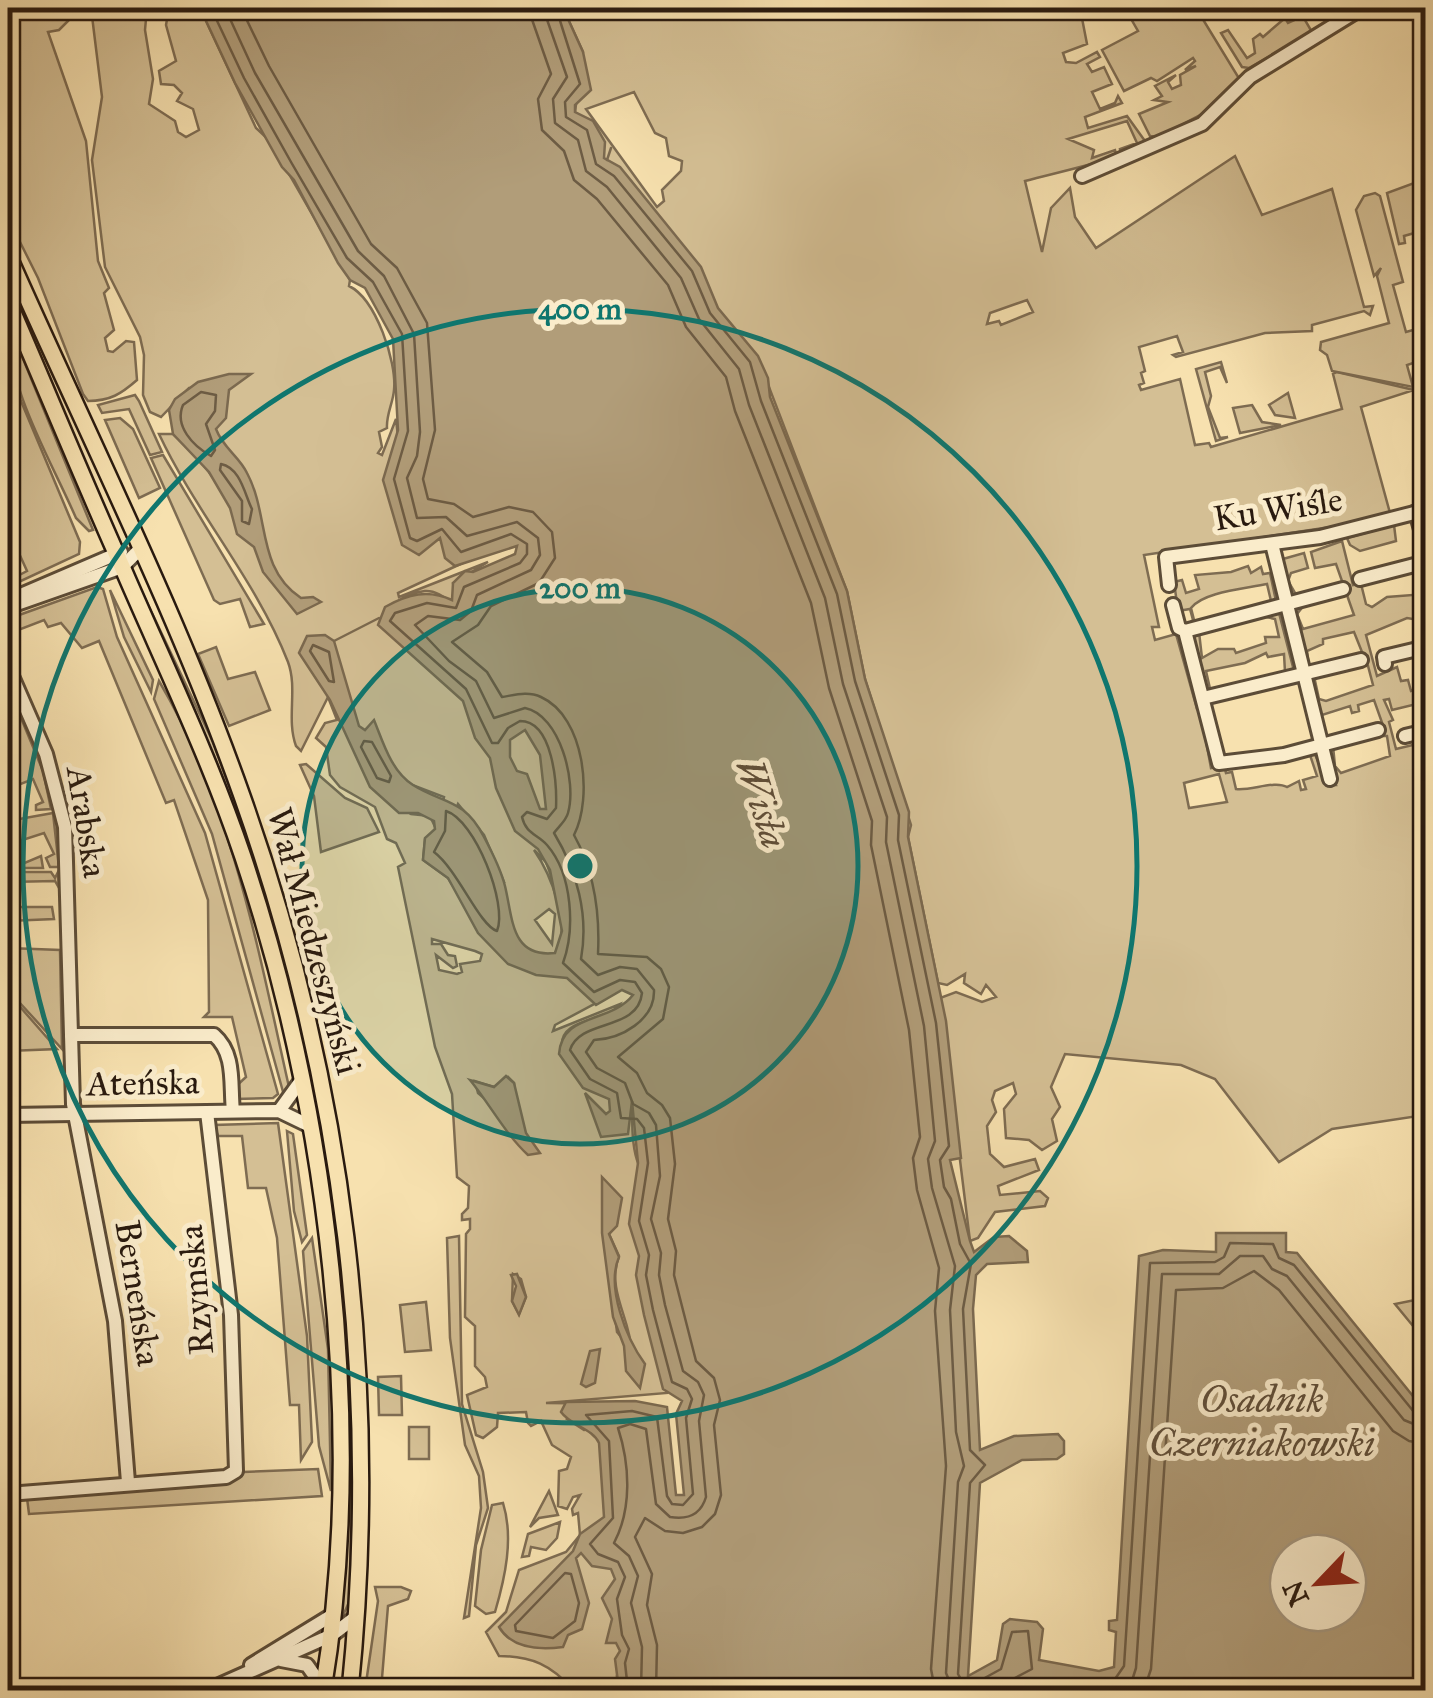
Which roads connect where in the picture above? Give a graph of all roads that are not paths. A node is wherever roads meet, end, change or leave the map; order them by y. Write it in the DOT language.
graph roads {
  1 [pos="1362,8"];
  2 [pos="1082,176"];
  3 [pos="8,255"];
  4 [pos="8,301"];
  5 [pos="1421,511"];
  6 [pos="1272,544"];
  7 [pos="1426,547"];
  8 [pos="138,550"];
  9 [pos="119,560"];
  10 [pos="1426,562"];
  11 [pos="1360,579"];
  12 [pos="1169,585"];
  13 [pos="1343,589"];
  14 [pos="8,604"];
  15 [pos="1173,605"];
  16 [pos="1284,606"];
  17 [pos="1185,631"];
  18 [pos="1426,647"];
  19 [pos="1361,660"];
  20 [pos="1386,664"];
  21 [pos="8,667"];
  22 [pos="1302,676"];
  23 [pos="1202,698"];
  24 [pos="1378,730"];
  25 [pos="1426,731"];
  26 [pos="1405,736"];
  27 [pos="1320,745"];
  28 [pos="1330,779"];
  29 [pos="71,1035"];
  30 [pos="300,1082"];
  31 [pos="233,1111"];
  32 [pos="279,1111"];
  33 [pos="206,1112"];
  34 [pos="74,1114"];
  35 [pos="8,1115"];
  36 [pos="308,1125"];
  37 [pos="8,1458"];
  38 [pos="128,1482"];
  39 [pos="9,1494"];
  40 [pos="334,1614"];
  41 [pos="357,1616"];
  42 [pos="8,1630"];
  43 [pos="332,1635"];
  44 [pos="278,1660"];
  45 [pos="231,1679"];
  46 [pos="208,1690"];
  47 [pos="323,1690"];
  48 [pos="350,1690"];
  1 -- 2 [label="street"];
  3 -- 8 [label="main road, Wał Miedzeszyński"];
  4 -- 9 [label="main road, Wał Miedzeszyński"];
  5 -- 6 [label="street, Ku Wiśle"];
  5 -- 7 [label="street"];
  6 -- 12 [label="street, Ku Wiśle"];
  6 -- 16 [label="street"];
  8 -- 9 [label="street"];
  8 -- 41 [label="main road, Wał Miedzeszyński"];
  9 -- 14 [label="street"];
  9 -- 30 [label="main road, Wał Miedzeszyński"];
  10 -- 11 [label="street"];
  13 -- 16 [label="street"];
  15 -- 17 [label="street"];
  16 -- 17 [label="street"];
  16 -- 22 [label="street"];
  17 -- 23 [label="street"];
  18 -- 20 [label="street"];
  19 -- 22 [label="street"];
  21 -- 29 [label="street, Arabska"];
  22 -- 23 [label="street"];
  22 -- 27 [label="street"];
  23 -- 27 [label="street"];
  24 -- 27 [label="street"];
  25 -- 26 [label="street"];
  27 -- 28 [label="street"];
  29 -- 31 [label="street"];
  29 -- 34 [label="street, Arabska"];
  30 -- 32 [label="street"];
  30 -- 36 [label="main road, Wał Miedzeszyński"];
  31 -- 32 [label="street, Ateńska"];
  31 -- 33 [label="street, Ateńska"];
  32 -- 36 [label="street, Ateńska"];
  33 -- 34 [label="street, Ateńska"];
  33 -- 38 [label="street, Rzymska"];
  34 -- 35 [label="street, Ateńska"];
  34 -- 38 [label="street, Berneńska"];
  36 -- 40 [label="main road, Wał Miedzeszyński"];
  37 -- 39 [label="street"];
  38 -- 39 [label="street"];
  39 -- 42 [label="street"];
  40 -- 43 [label="main road, Wał Miedzeszyński"];
  40 -- 45 [label="street"];
  41 -- 43 [label="street"];
  41 -- 48 [label="main road, Wał Miedzeszyński"];
  43 -- 44 [label="street"];
  43 -- 47 [label="main road, Wał Miedzeszyński"];
  44 -- 45 [label="street"];
  44 -- 47 [label="street"];
  45 -- 46 [label="street"];
}
